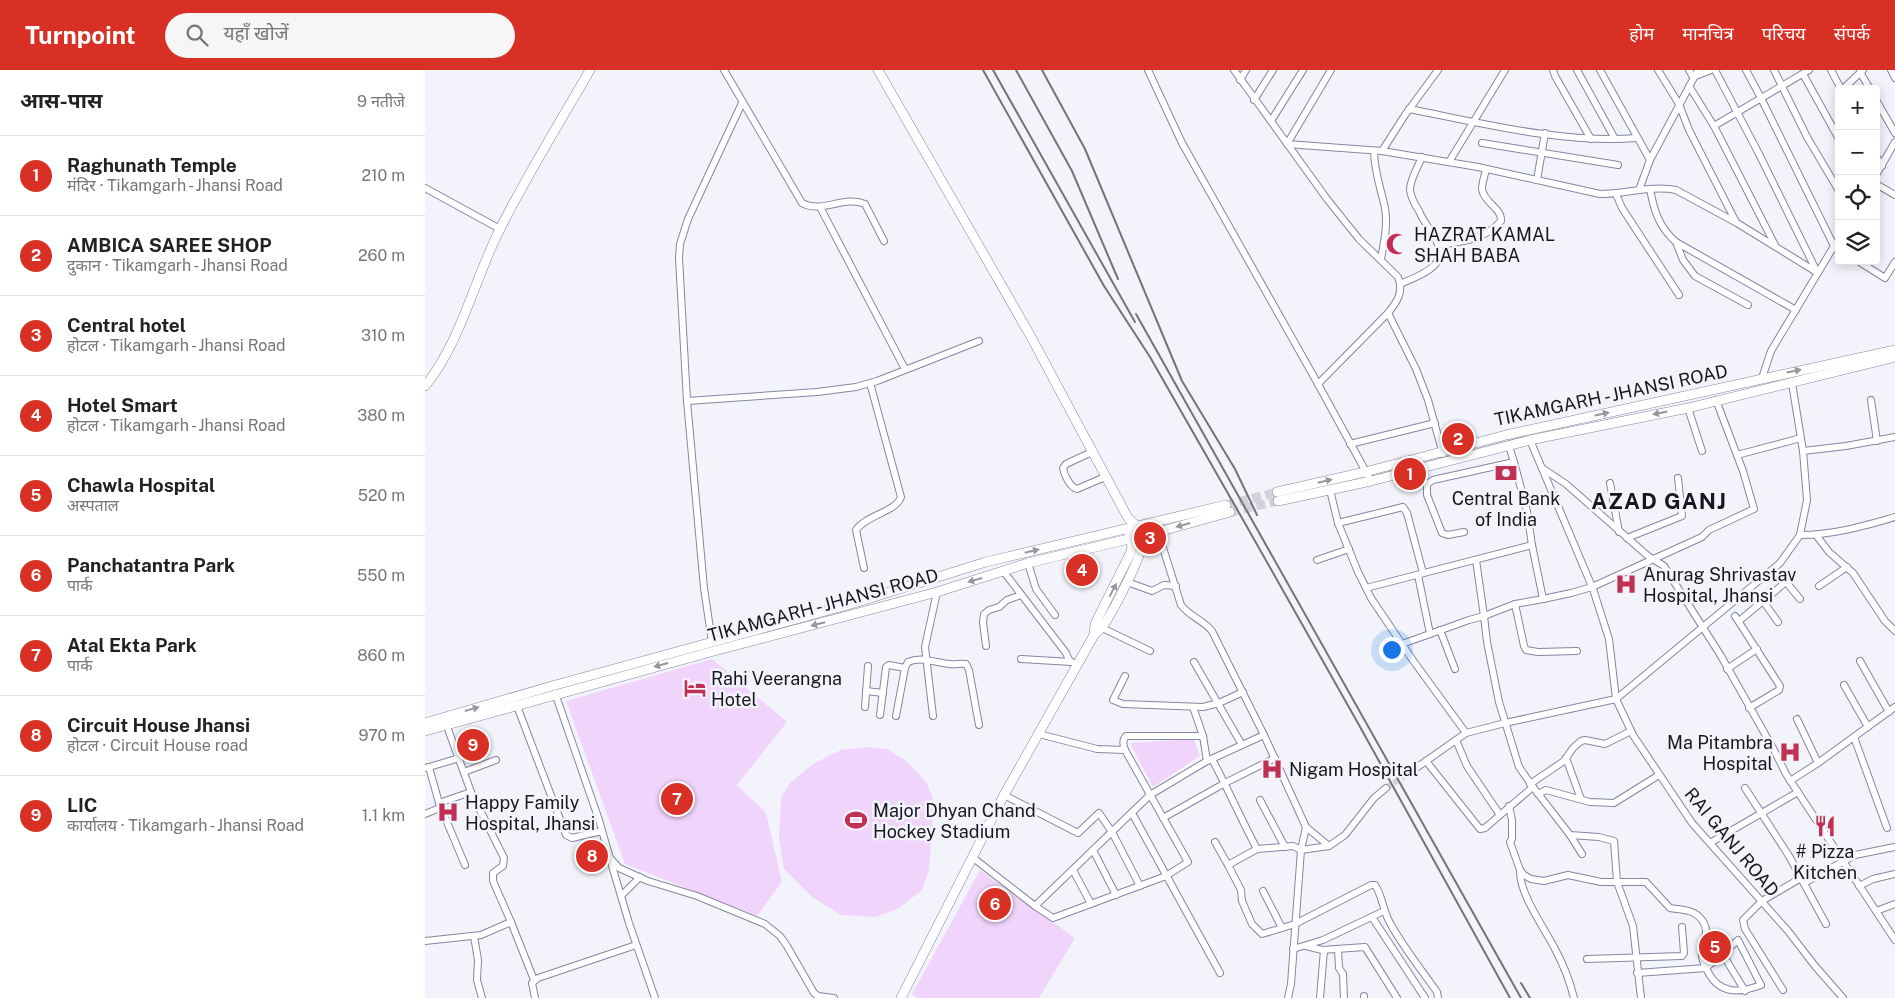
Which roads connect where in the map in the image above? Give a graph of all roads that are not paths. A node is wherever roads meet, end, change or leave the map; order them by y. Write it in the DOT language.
graph roads {
  1 [pos="590,70"];
  2 [pos="724,70"];
  3 [pos="879,70"];
  4 [pos="1148,70"];
  5 [pos="1234,70"];
  6 [pos="1246,70"];
  7 [pos="1273,70"];
  8 [pos="1303,70"];
  9 [pos="1331,70"];
  10 [pos="1438,70"];
  11 [pos="1505,70"];
  12 [pos="1553,70"];
  13 [pos="1577,70"];
  14 [pos="1600,70"];
  15 [pos="1658,70"];
  16 [pos="1689,70"];
  17 [pos="1698,70"];
  18 [pos="1711,70"];
  19 [pos="1715,70"];
  20 [pos="1746,70"];
  21 [pos="1774,70"];
  22 [pos="1831,70"];
  23 [pos="1891,70"];
  24 [pos="1862,71"];
  25 [pos="1806,72"];
  26 [pos="1693,77"];
  27 [pos="1895,78"];
  28 [pos="1240,80"];
  29 [pos="1840,85"];
  30 [pos="1846,85"];
  31 [pos="1868,85"];
  32 [pos="1689,86"];
  33 [pos="1782,86"];
  34 [pos="1761,98"];
  35 [pos="1254,100"];
  36 [pos="742,103"];
  37 [pos="1679,104"];
  38 [pos="1880,107"];
  39 [pos="1409,109"];
  40 [pos="1738,112"];
  41 [pos="1271,121"];
  42 [pos="1473,122"];
  43 [pos="1714,126"];
  44 [pos="1835,131"];
  45 [pos="1545,133"];
  46 [pos="1895,133"];
  47 [pos="1637,138"];
  48 [pos="1591,139"];
  49 [pos="1615,139"];
  50 [pos="1895,142"];
  51 [pos="1482,143"];
  52 [pos="1287,144"];
  53 [pos="1374,151"];
  54 [pos="1383,151"];
  55 [pos="1542,153"];
  56 [pos="1422,157"];
  57 [pos="1650,160"];
  58 [pos="1449,162"];
  59 [pos="1618,165"];
  60 [pos="1881,166"];
  61 [pos="1486,168"];
  62 [pos="1537,180"];
  63 [pos="1835,184"];
  64 [pos="1880,186"];
  65 [pos="425,188"];
  66 [pos="1650,189"];
  67 [pos="1639,190"];
  68 [pos="1616,194"];
  69 [pos="1895,195"];
  70 [pos="820,207"];
  71 [pos="1737,223"];
  72 [pos="499,229"];
  73 [pos="884,241"];
  74 [pos="1676,242"];
  75 [pos="1438,245"];
  76 [pos="1835,246"];
  77 [pos="1776,247"];
  78 [pos="1365,249"];
  79 [pos="1835,249"];
  80 [pos="1381,259"];
  81 [pos="1895,262"];
  82 [pos="1864,265"];
  83 [pos="1385,268"];
  84 [pos="1818,273"];
  85 [pos="1401,284"];
  86 [pos="1679,295"];
  87 [pos="1748,305"];
  88 [pos="1796,310"];
  89 [pos="1388,313"];
  90 [pos="979,341"];
  91 [pos="1895,350"];
  92 [pos="1895,357"];
  93 [pos="1818,366"];
  94 [pos="905,369"];
  95 [pos="1819,376"];
  96 [pos="1762,378"];
  97 [pos="870,383"];
  98 [pos="1792,383"];
  99 [pos="1318,384"];
  100 [pos="425,386"];
  101 [pos="1717,400"];
  102 [pos="1871,400"];
  103 [pos="687,401"];
  104 [pos="1687,408"];
  105 [pos="1435,423"];
  106 [pos="1895,437"];
  107 [pos="1801,438"];
  108 [pos="1530,440"];
  109 [pos="1877,441"];
  110 [pos="1351,444"];
  111 [pos="1509,446"];
  112 [pos="1442,451"];
  113 [pos="1702,451"];
  114 [pos="1803,451"];
  115 [pos="1092,452"];
  116 [pos="1737,455"];
  117 [pos="1514,462"];
  118 [pos="1445,463"];
  119 [pos="1541,467"];
  120 [pos="1365,472"];
  121 [pos="1105,477"];
  122 [pos="1678,478"];
  123 [pos="1371,481"];
  124 [pos="1610,483"];
  125 [pos="1330,490"];
  126 [pos="1895,516"];
  127 [pos="1128,518"];
  128 [pos="1338,523"];
  129 [pos="1137,526"];
  130 [pos="1128,528"];
  131 [pos="1157,532"];
  132 [pos="1464,532"];
  133 [pos="1619,532"];
  134 [pos="1142,535"];
  135 [pos="1800,535"];
  136 [pos="1816,535"];
  137 [pos="1131,538"];
  138 [pos="1627,538"];
  139 [pos="1532,545"];
  140 [pos="1349,549"];
  141 [pos="1652,559"];
  142 [pos="1317,560"];
  143 [pos="1476,560"];
  144 [pos="1028,564"];
  145 [pos="1847,567"];
  146 [pos="864,568"];
  147 [pos="1004,572"];
  148 [pos="1420,574"];
  149 [pos="1127,582"];
  150 [pos="1176,586"];
  151 [pos="1819,586"];
  152 [pos="1592,587"];
  153 [pos="1366,588"];
  154 [pos="937,592"];
  155 [pos="1021,595"];
  156 [pos="1543,599"];
  157 [pos="1801,599"];
  158 [pos="1763,601"];
  159 [pos="1515,604"];
  160 [pos="1055,615"];
  161 [pos="1484,616"];
  162 [pos="1778,622"];
  163 [pos="1098,626"];
  164 [pos="761,628"];
  165 [pos="1703,629"];
  166 [pos="1440,630"];
  167 [pos="1895,631"];
  168 [pos="1430,634"];
  169 [pos="764,638"];
  170 [pos="712,642"];
  171 [pos="1402,644"];
  172 [pos="986,646"];
  173 [pos="1757,649"];
  174 [pos="1150,650"];
  175 [pos="1577,651"];
  176 [pos="925,659"];
  177 [pos="1021,659"];
  178 [pos="1860,660"];
  179 [pos="1194,662"];
  180 [pos="1074,664"];
  181 [pos="868,666"];
  182 [pos="905,668"];
  183 [pos="1455,669"];
  184 [pos="1727,670"];
  185 [pos="1125,676"];
  186 [pos="1844,684"];
  187 [pos="552,686"];
  188 [pos="866,691"];
  189 [pos="1243,692"];
  190 [pos="883,693"];
  191 [pos="556,696"];
  192 [pos="1616,699"];
  193 [pos="1219,703"];
  194 [pos="517,706"];
  195 [pos="865,707"];
  196 [pos="1193,707"];
  197 [pos="1749,708"];
  198 [pos="1892,709"];
  199 [pos="880,715"];
  200 [pos="896,716"];
  201 [pos="933,716"];
  202 [pos="1797,719"];
  203 [pos="445,721"];
  204 [pos="1505,722"];
  205 [pos="425,723"];
  206 [pos="979,725"];
  207 [pos="1868,727"];
  208 [pos="1631,730"];
  209 [pos="425,731"];
  210 [pos="1467,733"];
  211 [pos="1039,734"];
  212 [pos="1264,735"];
  213 [pos="1203,736"];
  214 [pos="1854,738"];
  215 [pos="1456,740"];
  216 [pos="1242,745"];
  217 [pos="1125,750"];
  218 [pos="459,758"];
  219 [pos="1275,758"];
  220 [pos="1566,758"];
  221 [pos="496,760"];
  222 [pos="1210,760"];
  223 [pos="1426,761"];
  224 [pos="1818,763"];
  225 [pos="427,768"];
  226 [pos="464,772"];
  227 [pos="1409,773"];
  228 [pos="1659,775"];
  229 [pos="1790,781"];
  230 [pos="1225,782"];
  231 [pos="1532,786"];
  232 [pos="1386,788"];
  233 [pos="1745,788"];
  234 [pos="471,792"];
  235 [pos="1798,792"];
  236 [pos="1538,794"];
  237 [pos="1005,795"];
  238 [pos="1151,795"];
  239 [pos="1581,799"];
  240 [pos="1261,800"];
  241 [pos="440,805"];
  242 [pos="1509,806"];
  243 [pos="1761,812"];
  244 [pos="1132,813"];
  245 [pos="425,814"];
  246 [pos="1500,814"];
  247 [pos="1163,818"];
  248 [pos="1306,827"];
  249 [pos="1887,828"];
  250 [pos="602,831"];
  251 [pos="1112,832"];
  252 [pos="1570,835"];
  253 [pos="1215,842"];
  254 [pos="1710,843"];
  255 [pos="1329,846"];
  256 [pos="1285,847"];
  257 [pos="1895,847"];
  258 [pos="1257,849"];
  259 [pos="1093,850"];
  260 [pos="1301,850"];
  261 [pos="1582,854"];
  262 [pos="972,857"];
  263 [pos="610,858"];
  264 [pos="1843,861"];
  265 [pos="465,865"];
  266 [pos="1228,865"];
  267 [pos="1073,870"];
  268 [pos="1520,870"];
  269 [pos="1895,874"];
  270 [pos="1166,876"];
  271 [pos="640,877"];
  272 [pos="1803,880"];
  273 [pos="1617,882"];
  274 [pos="1140,886"];
  275 [pos="1859,886"];
  276 [pos="1263,891"];
  277 [pos="1115,895"];
  278 [pos="621,896"];
  279 [pos="1762,901"];
  280 [pos="1091,904"];
  281 [pos="1895,904"];
  282 [pos="1035,906"];
  283 [pos="1384,911"];
  284 [pos="1876,911"];
  285 [pos="1372,917"];
  286 [pos="511,922"];
  287 [pos="1295,924"];
  288 [pos="1826,924"];
  289 [pos="1682,927"];
  290 [pos="1282,928"];
  291 [pos="474,936"];
  292 [pos="425,940"];
  293 [pos="1895,940"];
  294 [pos="636,945"];
  295 [pos="1306,946"];
  296 [pos="1293,949"];
  297 [pos="1338,949"];
  298 [pos="1324,950"];
  299 [pos="1722,953"];
  300 [pos="1587,959"];
  301 [pos="1636,959"];
  302 [pos="1705,968"];
  303 [pos="1220,973"];
  304 [pos="1637,973"];
  305 [pos="534,980"];
  306 [pos="1783,990"];
  307 [pos="1745,991"];
  308 [pos="482,998"];
  309 [pos="535,998"];
  310 [pos="655,998"];
  311 [pos="834,998"];
  312 [pos="901,998"];
  313 [pos="1288,998"];
  314 [pos="1320,998"];
  315 [pos="1344,998"];
  316 [pos="1397,998"];
  317 [pos="1425,998"];
  318 [pos="1438,998"];
  319 [pos="1574,998"];
  320 [pos="1641,998"];
  321 [pos="1842,998"];
  1 -- 72 [label="street"];
  2 -- 36 [label="street"];
  3 -- 115 [label="street"];
  4 -- 99 [label="street"];
  5 -- 28 [label="street"];
  6 -- 28 [label="street"];
  7 -- 35 [label="street"];
  8 -- 41 [label="street"];
  9 -- 52 [label="street"];
  10 -- 39 [label="street"];
  11 -- 42 [label="street"];
  12 -- 48 [label="street"];
  13 -- 49 [label="street"];
  14 -- 47 [label="street"];
  15 -- 37 [label="street"];
  16 -- 26 [label="street"];
  17 -- 26 [label="street"];
  18 -- 26 [label="street"];
  19 -- 40 [label="street"];
  20 -- 34 [label="street"];
  21 -- 33 [label="street"];
  22 -- 29 [label="street"];
  23 -- 27 [label="street"];
  24 -- 30 [label="street"];
  24 -- 31 [label="street"];
  25 -- 33 [label="street"];
  25 -- 44 [label="street"];
  26 -- 32 [label="street"];
  28 -- 35 [label="street"];
  32 -- 37 [label="street"];
  32 -- 43 [label="street"];
  33 -- 34 [label="street"];
  33 -- 63 [label="street"];
  34 -- 40 [label="street"];
  34 -- 76 [label="street"];
  35 -- 41 [label="street"];
  36 -- 70 [label="street"];
  36 -- 103 [label="street"];
  37 -- 57 [label="street"];
  37 -- 71 [label="street"];
  38 -- 46 [label="street"];
  39 -- 42 [label="street"];
  39 -- 54 [label="street"];
  40 -- 43 [label="street"];
  40 -- 84 [label="street"];
  41 -- 52 [label="street"];
  42 -- 45 [label="street"];
  42 -- 58 [label="street"];
  43 -- 77 [label="street"];
  45 -- 48 [label="street"];
  45 -- 55 [label="street"];
  47 -- 49 [label="street"];
  47 -- 57 [label="street"];
  48 -- 49 [label="street"];
  50 -- 60 [label="street"];
  51 -- 55 [label="street"];
  52 -- 53 [label="street"];
  52 -- 80 [label="street"];
  53 -- 54 [label="street"];
  53 -- 80 [label="street"];
  54 -- 56 [label="street"];
  55 -- 59 [label="street"];
  55 -- 62 [label="street"];
  56 -- 58 [label="street"];
  56 -- 75 [label="street"];
  57 -- 67 [label="street"];
  58 -- 61 [label="street"];
  61 -- 62 [label="street"];
  61 -- 75 [label="street"];
  62 -- 68 [label="street"];
  64 -- 69 [label="street"];
  65 -- 72 [label="street"];
  66 -- 67 [label="street"];
  66 -- 71 [label="street"];
  66 -- 74 [label="street"];
  67 -- 68 [label="street"];
  68 -- 86 [label="street"];
  70 -- 73 [label="street"];
  70 -- 94 [label="street"];
  71 -- 77 [label="street"];
  72 -- 100 [label="street"];
  74 -- 87 [label="street"];
  74 -- 88 [label="street"];
  75 -- 85 [label="street"];
  77 -- 84 [label="street"];
  78 -- 83 [label="street"];
  79 -- 84 [label="street"];
  80 -- 85 [label="street"];
  81 -- 82 [label="street"];
  84 -- 88 [label="street"];
  85 -- 89 [label="street"];
  88 -- 96 [label="street"];
  89 -- 99 [label="street"];
  89 -- 105 [label="street"];
  90 -- 94 [label="street"];
  91 -- 93 [label="street, TIKAMGARH - JHANSI ROAD"];
  92 -- 95 [label="street"];
  93 -- 95 [label="street"];
  96 -- 93 [label="street, TIKAMGARH - JHANSI ROAD, one-way"];
  94 -- 97 [label="street"];
  95 -- 98 [label="street"];
  112 -- 96 [label="street, TIKAMGARH - JHANSI ROAD, one-way"];
  97 -- 103 [label="street"];
  97 -- 146 [label="street"];
  98 -- 101 [label="street"];
  98 -- 107 [label="street"];
  99 -- 110 [label="street"];
  101 -- 104 [label="street"];
  101 -- 116 [label="street"];
  102 -- 109 [label="street"];
  103 -- 170 [label="street"];
  104 -- 108 [label="street, one-way"];
  104 -- 113 [label="street"];
  105 -- 110 [label="street"];
  105 -- 112 [label="street"];
  106 -- 109 [label="street"];
  107 -- 114 [label="street"];
  107 -- 116 [label="street"];
  108 -- 111 [label="street"];
  108 -- 119 [label="street, RAI GANJ ROAD"];
  109 -- 114 [label="street"];
  110 -- 120 [label="street"];
  111 -- 117 [label="street"];
  111 -- 118 [label="street"];
  112 -- 118 [label="street"];
  112 -- 120 [label="street, TIKAMGARH - JHANSI ROAD"];
  114 -- 135 [label="street"];
  115 -- 121 [label="street"];
  115 -- 121 [label="street"];
  116 -- 141 [label="street"];
  117 -- 132 [label="street"];
  117 -- 139 [label="street"];
  118 -- 123 [label="street"];
  119 -- 133 [label="street"];
  119 -- 152 [label="street, RAI GANJ ROAD"];
  120 -- 123 [label="street"];
  125 -- 120 [label="street, TIKAMGARH - JHANSI ROAD, one-way"];
  121 -- 127 [label="street"];
  122 -- 138 [label="street"];
  123 -- 125 [label="street"];
  124 -- 133 [label="street"];
  125 -- 128 [label="street"];
  126 -- 136 [label="street"];
  127 -- 129 [label="street"];
  127 -- 130 [label="street"];
  128 -- 140 [label="street"];
  128 -- 148 [label="street"];
  129 -- 130 [label="street, TIKAMGARH - JHANSI ROAD"];
  129 -- 131 [label="street, TIKAMGARH - JHANSI ROAD, one-way"];
  129 -- 134 [label="street"];
  130 -- 137 [label="street"];
  164 -- 130 [label="street, TIKAMGARH - JHANSI ROAD, one-way"];
  131 -- 134 [label="street, TIKAMGARH - JHANSI ROAD"];
  131 -- 150 [label="street"];
  133 -- 138 [label="street"];
  134 -- 137 [label="street, TIKAMGARH - JHANSI ROAD"];
  134 -- 149 [label="street"];
  135 -- 136 [label="street"];
  135 -- 165 [label="street"];
  136 -- 145 [label="street"];
  137 -- 144 [label="street, TIKAMGARH - JHANSI ROAD"];
  163 -- 137 [label="street, one-way"];
  138 -- 141 [label="street"];
  139 -- 143 [label="street"];
  139 -- 156 [label="street"];
  140 -- 142 [label="street"];
  140 -- 153 [label="street"];
  141 -- 152 [label="street"];
  141 -- 165 [label="street"];
  143 -- 148 [label="street"];
  143 -- 161 [label="street"];
  144 -- 147 [label="street, TIKAMGARH - JHANSI ROAD"];
  144 -- 160 [label="street"];
  145 -- 151 [label="street"];
  145 -- 167 [label="street"];
  147 -- 154 [label="street, TIKAMGARH - JHANSI ROAD, one-way"];
  147 -- 155 [label="street"];
  148 -- 153 [label="street"];
  148 -- 168 [label="street"];
  149 -- 150 [label="street"];
  149 -- 163 [label="street"];
  150 -- 189 [label="street"];
  152 -- 156 [label="street"];
  152 -- 192 [label="street, RAI GANJ ROAD"];
  153 -- 171 [label="street"];
  154 -- 169 [label="street, TIKAMGARH - JHANSI ROAD, one-way"];
  154 -- 176 [label="street"];
  155 -- 172 [label="street"];
  155 -- 180 [label="street"];
  156 -- 159 [label="street"];
  157 -- 158 [label="street"];
  158 -- 162 [label="street"];
  158 -- 173 [label="street"];
  159 -- 161 [label="street"];
  159 -- 175 [label="street"];
  161 -- 166 [label="street"];
  161 -- 204 [label="street"];
  163 -- 174 [label="street"];
  163 -- 180 [label="street"];
  164 -- 169 [label="street"];
  164 -- 170 [label="street, TIKAMGARH - JHANSI ROAD"];
  165 -- 184 [label="street"];
  165 -- 192 [label="street"];
  166 -- 168 [label="street"];
  166 -- 183 [label="street"];
  168 -- 171 [label="street"];
  169 -- 191 [label="street, TIKAMGARH - JHANSI ROAD, one-way"];
  170 -- 187 [label="street, TIKAMGARH - JHANSI ROAD"];
  171 -- 210 [label="street"];
  173 -- 184 [label="street"];
  173 -- 197 [label="street"];
  176 -- 182 [label="street"];
  176 -- 201 [label="street"];
  176 -- 206 [label="street"];
  177 -- 180 [label="street"];
  178 -- 198 [label="street"];
  179 -- 193 [label="street"];
  180 -- 211 [label="street"];
  181 -- 188 [label="street"];
  182 -- 190 [label="street"];
  182 -- 200 [label="street"];
  184 -- 197 [label="street"];
  185 -- 196 [label="street"];
  186 -- 207 [label="street"];
  187 -- 191 [label="street"];
  203 -- 187 [label="street, TIKAMGARH - JHANSI ROAD, one-way"];
  188 -- 190 [label="street"];
  188 -- 195 [label="street"];
  189 -- 193 [label="street"];
  189 -- 212 [label="street"];
  190 -- 199 [label="street"];
  191 -- 194 [label="street, TIKAMGARH - JHANSI ROAD"];
  191 -- 250 [label="street"];
  192 -- 204 [label="street"];
  192 -- 208 [label="street, RAI GANJ ROAD"];
  193 -- 196 [label="street"];
  193 -- 216 [label="street"];
  194 -- 203 [label="street, TIKAMGARH - JHANSI ROAD"];
  194 -- 250 [label="street"];
  196 -- 213 [label="street"];
  197 -- 229 [label="street"];
  198 -- 207 [label="street"];
  202 -- 224 [label="street"];
  203 -- 205 [label="street, TIKAMGARH - JHANSI ROAD"];
  203 -- 209 [label="street, TIKAMGARH - JHANSI ROAD"];
  203 -- 218 [label="street"];
  204 -- 210 [label="street"];
  204 -- 231 [label="street"];
  207 -- 214 [label="street"];
  208 -- 220 [label="street"];
  208 -- 228 [label="street, RAI GANJ ROAD"];
  210 -- 215 [label="street"];
  211 -- 217 [label="street"];
  211 -- 237 [label="street"];
  212 -- 216 [label="street"];
  212 -- 219 [label="street"];
  213 -- 217 [label="street"];
  213 -- 222 [label="street"];
  214 -- 224 [label="street"];
  214 -- 249 [label="street"];
  215 -- 223 [label="street"];
  215 -- 246 [label="street"];
  216 -- 222 [label="street"];
  217 -- 238 [label="street"];
  218 -- 225 [label="street"];
  218 -- 226 [label="street"];
  219 -- 230 [label="street"];
  219 -- 248 [label="street"];
  220 -- 231 [label="street"];
  220 -- 239 [label="street"];
  221 -- 226 [label="street"];
  222 -- 230 [label="street"];
  222 -- 238 [label="street"];
  223 -- 227 [label="street"];
  223 -- 246 [label="street"];
  224 -- 229 [label="street"];
  225 -- 241 [label="street"];
  226 -- 234 [label="street"];
  228 -- 239 [label="street"];
  228 -- 254 [label="street, RAI GANJ ROAD"];
  229 -- 235 [label="street"];
  230 -- 247 [label="street"];
  230 -- 258 [label="street"];
  231 -- 236 [label="street"];
  231 -- 242 [label="street"];
  232 -- 255 [label="street"];
  233 -- 243 [label="street"];
  234 -- 241 [label="street"];
  234 -- 286 [label="street"];
  235 -- 243 [label="street"];
  235 -- 264 [label="street"];
  236 -- 239 [label="street"];
  236 -- 252 [label="street"];
  237 -- 251 [label="street"];
  237 -- 262 [label="street"];
  238 -- 244 [label="street"];
  238 -- 247 [label="street"];
  240 -- 256 [label="street"];
  241 -- 245 [label="street"];
  241 -- 265 [label="street"];
  242 -- 246 [label="street"];
  242 -- 268 [label="street"];
  243 -- 254 [label="street"];
  243 -- 272 [label="street"];
  244 -- 251 [label="street"];
  244 -- 270 [label="street"];
  247 -- 270 [label="street"];
  248 -- 255 [label="street"];
  248 -- 260 [label="street"];
  250 -- 263 [label="street"];
  251 -- 259 [label="street"];
  251 -- 274 [label="street"];
  252 -- 261 [label="street"];
  252 -- 273 [label="street"];
  253 -- 266 [label="street"];
  254 -- 279 [label="street, RAI GANJ ROAD"];
  255 -- 260 [label="street"];
  256 -- 258 [label="street"];
  256 -- 260 [label="street"];
  257 -- 264 [label="street"];
  258 -- 266 [label="street"];
  259 -- 267 [label="street"];
  259 -- 277 [label="street"];
  260 -- 287 [label="street"];
  262 -- 282 [label="street"];
  262 -- 312 [label="street"];
  263 -- 271 [label="street"];
  263 -- 278 [label="street"];
  264 -- 272 [label="street"];
  264 -- 275 [label="street"];
  266 -- 290 [label="street"];
  267 -- 280 [label="street"];
  267 -- 282 [label="street"];
  268 -- 273 [label="street"];
  268 -- 319 [label="street"];
  269 -- 275 [label="street"];
  270 -- 274 [label="street"];
  270 -- 303 [label="street"];
  271 -- 278 [label="street"];
  271 -- 311 [label="street"];
  272 -- 279 [label="street"];
  272 -- 288 [label="street"];
  273 -- 301 [label="street"];
  273 -- 302 [label="street"];
  274 -- 277 [label="street"];
  275 -- 284 [label="street"];
  276 -- 290 [label="street"];
  277 -- 280 [label="street"];
  278 -- 294 [label="street"];
  279 -- 306 [label="street"];
  279 -- 321 [label="street, RAI GANJ ROAD"];
  280 -- 282 [label="street"];
  281 -- 284 [label="street"];
  283 -- 285 [label="street"];
  283 -- 287 [label="street"];
  283 -- 318 [label="street"];
  284 -- 293 [label="street"];
  285 -- 295 [label="street"];
  285 -- 317 [label="street"];
  286 -- 291 [label="street"];
  286 -- 305 [label="street"];
  287 -- 290 [label="street"];
  287 -- 296 [label="street"];
  289 -- 301 [label="street"];
  291 -- 292 [label="street"];
  291 -- 308 [label="street"];
  294 -- 305 [label="street"];
  294 -- 310 [label="street"];
  295 -- 296 [label="street"];
  295 -- 298 [label="street"];
  296 -- 313 [label="street"];
  297 -- 298 [label="street"];
  297 -- 315 [label="street"];
  297 -- 316 [label="street"];
  298 -- 314 [label="street"];
  299 -- 302 [label="street"];
  299 -- 307 [label="street"];
  299 -- 307 [label="street"];
  300 -- 301 [label="street"];
  301 -- 304 [label="street"];
  302 -- 304 [label="street"];
  302 -- 307 [label="street"];
  304 -- 320 [label="street"];
  305 -- 309 [label="street"];
}
